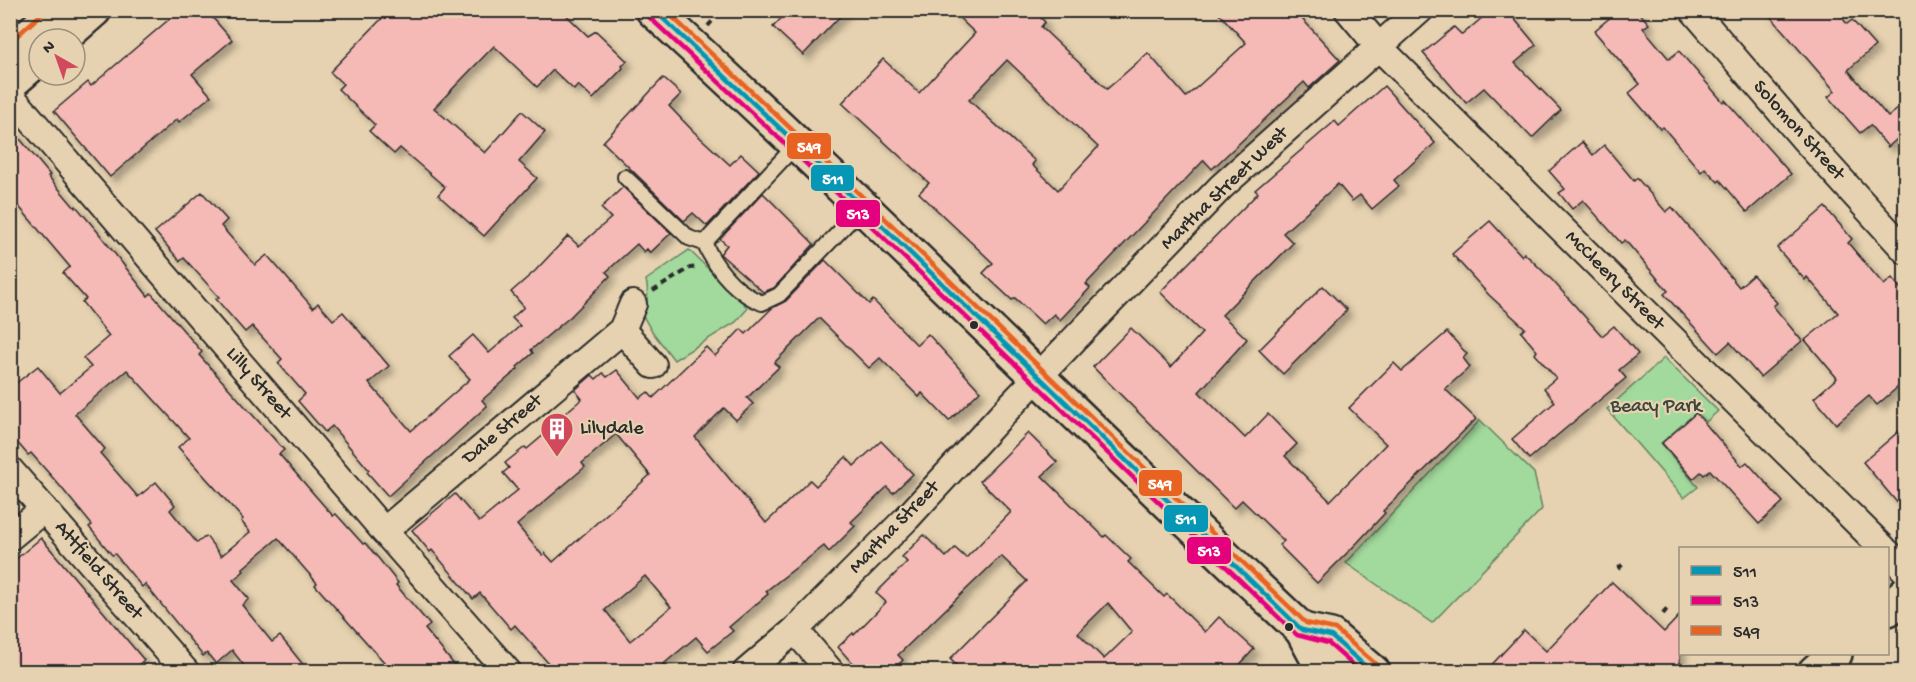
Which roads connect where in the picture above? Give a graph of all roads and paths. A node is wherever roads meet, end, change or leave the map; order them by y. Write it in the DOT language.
graph roads {
  1 [pos="58,10"];
  2 [pos="94,10"];
  3 [pos="653,10"];
  4 [pos="1348,10"];
  5 [pos="1420,10"];
  6 [pos="1693,10"];
  7 [pos="75,27"];
  8 [pos="1379,47"];
  9 [pos="10,52"];
  10 [pos="27,68"];
  11 [pos="10,83"];
  12 [pos="10,95"];
  13 [pos="797,144"];
  14 [pos="625,177"];
  15 [pos="863,207"];
  16 [pos="704,243"];
  17 [pos="1905,250"];
  18 [pos="713,263"];
  19 [pos="633,304"];
  20 [pos="622,330"];
  21 [pos="653,365"];
  22 [pos="1038,378"];
  23 [pos="10,470"];
  24 [pos="44,509"];
  25 [pos="384,531"];
  26 [pos="10,537"];
  27 [pos="1881,547"];
  28 [pos="1889,555"];
  29 [pos="1624,563"];
  30 [pos="1618,569"];
  31 [pos="1905,571"];
  32 [pos="1905,593"];
  33 [pos="1670,606"];
  34 [pos="1889,607"];
  35 [pos="1664,614"];
  36 [pos="795,630"];
  37 [pos="1302,630"];
  38 [pos="1834,655"];
  39 [pos="186,672"];
  40 [pos="508,672"];
  41 [pos="746,672"];
  42 [pos="831,672"];
  43 [pos="1334,672"];
  44 [pos="1373,672"];
  45 [pos="1815,672"];
  1 -- 9 [label="main road"];
  2 -- 7 [label="main road"];
  3 -- 13 [label="main road"];
  4 -- 8 [label="street, McCleery Street"];
  5 -- 8 [label="street, Martha Street West"];
  6 -- 17 [label="street, Solomon Street"];
  8 -- 22 [label="street, Martha Street West"];
  8 -- 27 [label="street, McCleery Street"];
  10 -- 11 [label="main road"];
  12 -- 25 [label="street, Lilly Street"];
  13 -- 15 [label="main road"];
  13 -- 16 [label="lane"];
  14 -- 16 [label="lane"];
  15 -- 18 [label="lane"];
  15 -- 22 [label="main road"];
  16 -- 18 [label="lane"];
  18 -- 19 [label="path"];
  19 -- 20 [label="street, Dale Street"];
  20 -- 21 [label="street"];
  20 -- 25 [label="street, Dale Street"];
  22 -- 36 [label="street, Martha Street"];
  22 -- 37 [label="main road"];
  23 -- 24 [label="street, Attfield Street"];
  24 -- 26 [label="street"];
  24 -- 39 [label="street, Attfield Street"];
  25 -- 40 [label="street, Lilly Street"];
  28 -- 31 [label="street"];
  29 -- 30 [label="path"];
  32 -- 34 [label="main road"];
  33 -- 35 [label="path"];
  36 -- 41 [label="street, Martha Street"];
  36 -- 42 [label="street"];
  37 -- 43 [label="main road"];
  37 -- 44 [label="main road"];
  38 -- 45 [label="main road"];
}
